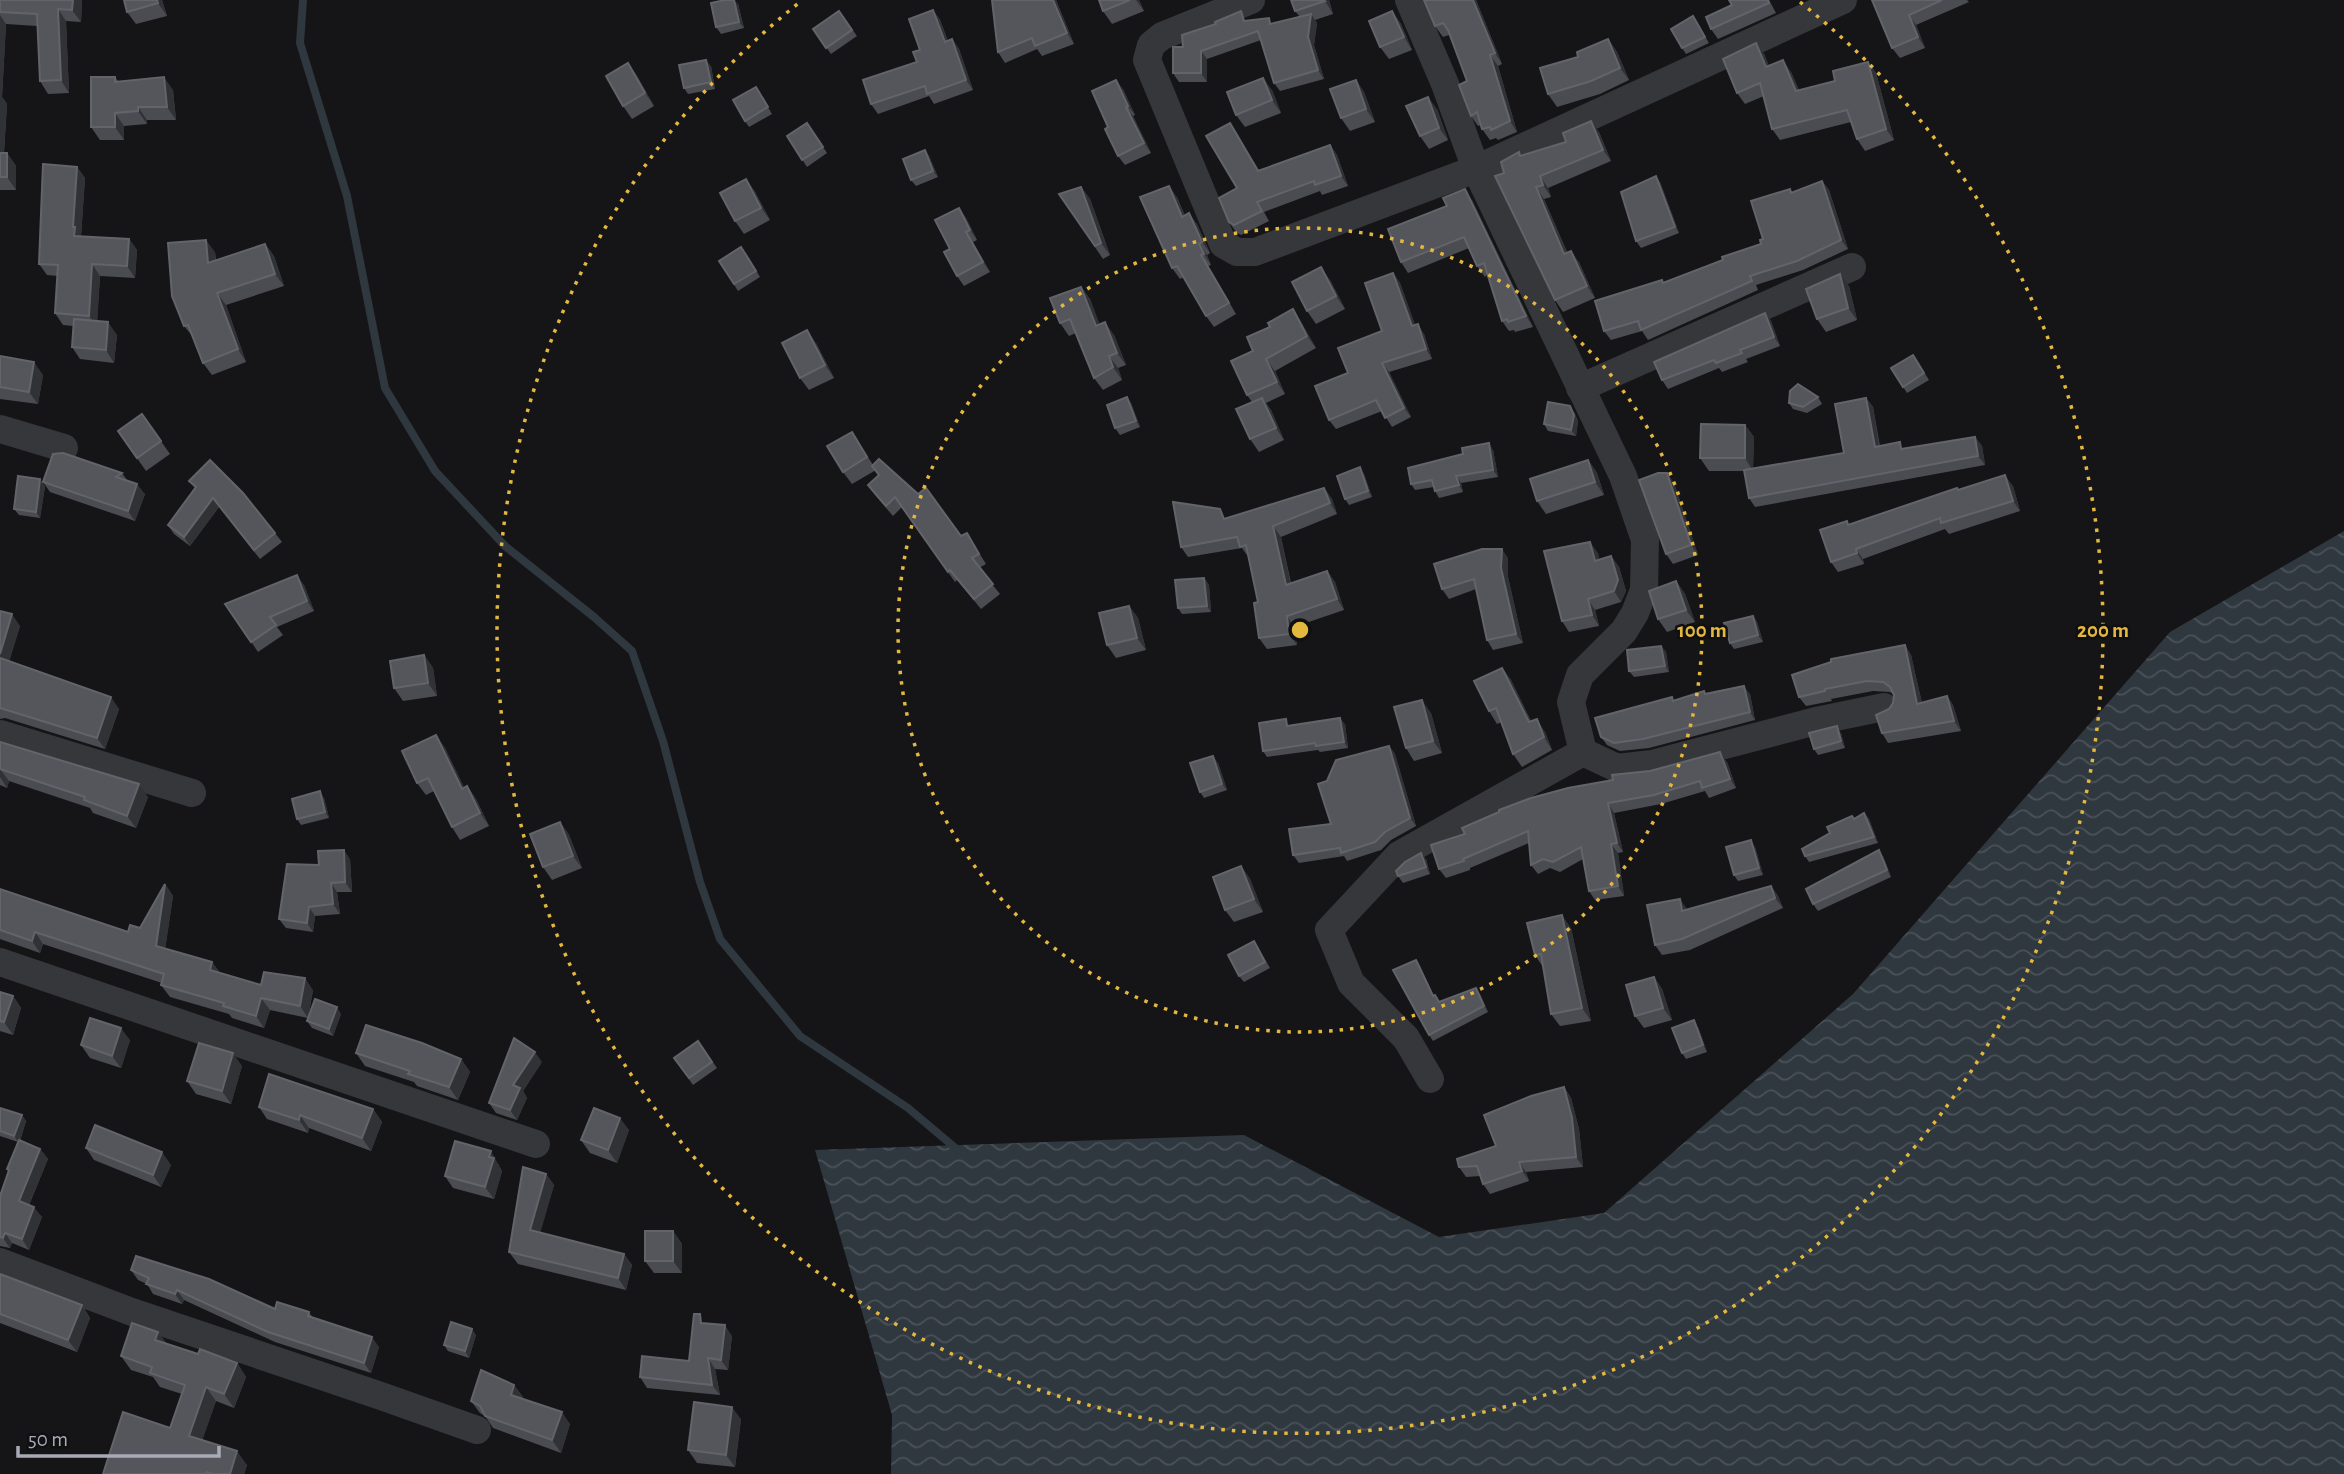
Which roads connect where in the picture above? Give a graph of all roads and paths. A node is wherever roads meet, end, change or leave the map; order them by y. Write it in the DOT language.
graph roads {
  1 [pos="1251,0"];
  2 [pos="1409,0"];
  3 [pos="1843,0"];
  4 [pos="1786,12"];
  5 [pos="1476,169"];
  6 [pos="1852,267"];
  7 [pos="1580,388"];
  8 [pos="0,429"];
  9 [pos="64,448"];
  10 [pos="1884,707"];
  11 [pos="0,734"];
  12 [pos="1583,752"];
  13 [pos="192,793"];
  14 [pos="0,962"];
  15 [pos="1430,1079"];
  16 [pos="536,1144"];
  17 [pos="0,1262"];
  18 [pos="477,1430"];
  1 -- 5 [label="street"];
  2 -- 5 [label="street"];
  3 -- 4 [label="street"];
  4 -- 5 [label="street"];
  5 -- 7 [label="street"];
  6 -- 7 [label="street"];
  7 -- 12 [label="street"];
  8 -- 9 [label="street"];
  10 -- 12 [label="street"];
  11 -- 13 [label="street"];
  12 -- 15 [label="street"];
  14 -- 16 [label="street"];
  17 -- 18 [label="street"];
}
